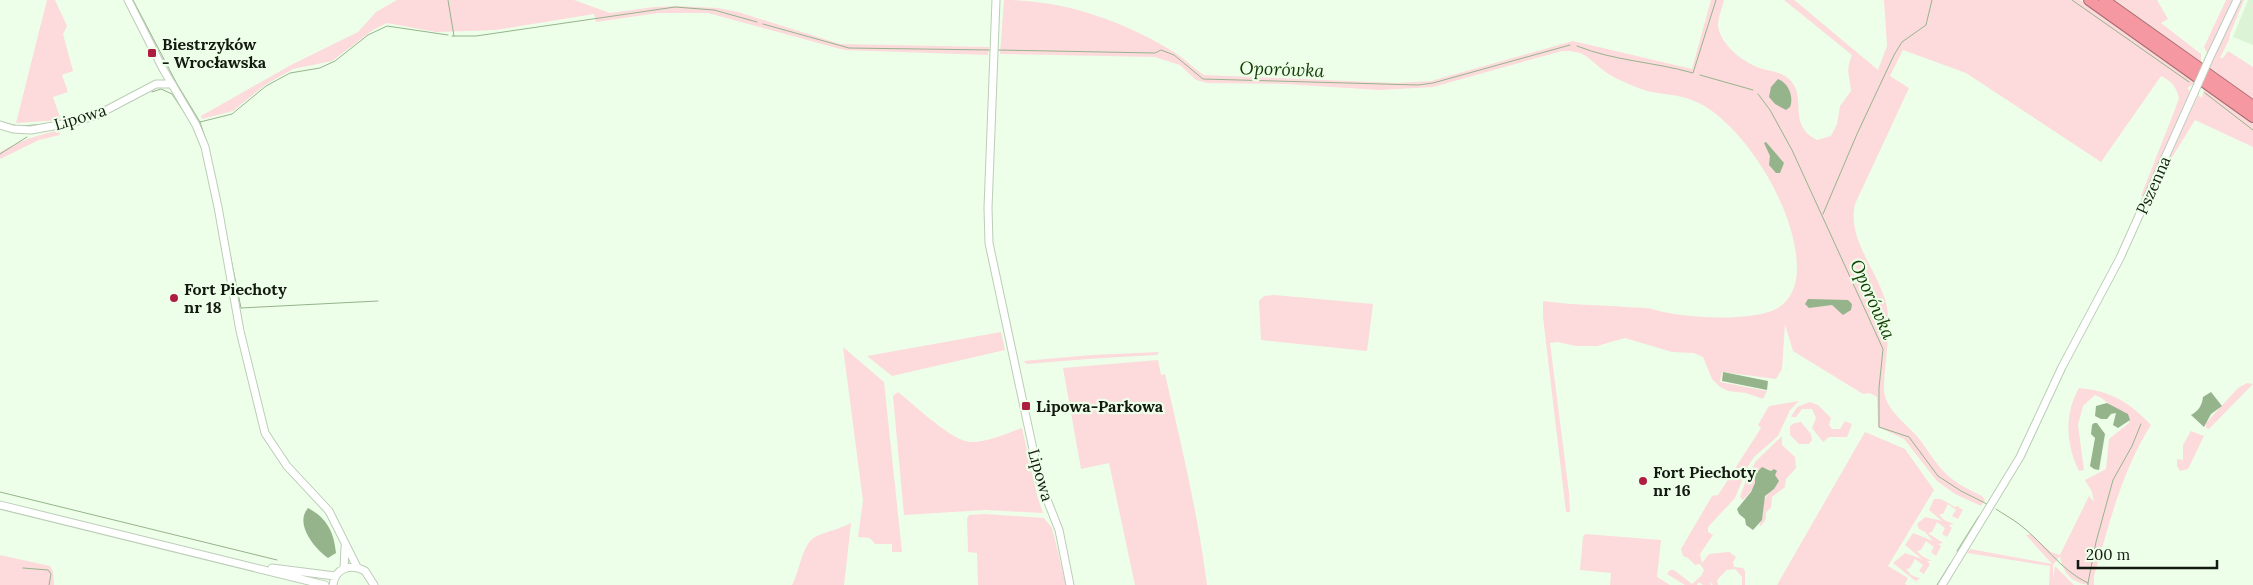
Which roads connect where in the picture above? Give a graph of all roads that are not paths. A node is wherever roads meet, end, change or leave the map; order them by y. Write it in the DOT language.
graph roads {
  1 [pos="128,0"];
  2 [pos="996,0"];
  3 [pos="2089,0"];
  4 [pos="2104,0"];
  5 [pos="2237,0"];
  6 [pos="163,69"];
  7 [pos="156,84"];
  8 [pos="172,84"];
  9 [pos="2253,106"];
  10 [pos="2253,117"];
  11 [pos="0,125"];
  12 [pos="0,505"];
  13 [pos="346,545"];
  14 [pos="254,567"];
  15 [pos="357,567"];
  16 [pos="344,568"];
  17 [pos="335,576"];
  18 [pos="325,585"];
  19 [pos="333,585"];
  20 [pos="374,585"];
  21 [pos="1070,585"];
  22 [pos="1942,585"];
  1 -- 6 [label="street"];
  2 -- 21 [label="street, Lipowa"];
  3 -- 10 [label="highway"];
  4 -- 9 [label="highway"];
  5 -- 22 [label="street, Pszenna, bridge"];
  6 -- 7 [label="street"];
  6 -- 8 [label="street"];
  7 -- 8 [label="street, Lipowa"];
  7 -- 11 [label="street, Lipowa"];
  8 -- 13 [label="street"];
  12 -- 14 [label="street"];
  13 -- 15 [label="street"];
  13 -- 16 [label="street"];
  14 -- 17 [label="street"];
  14 -- 18 [label="street"];
  15 -- 16 [label="street"];
  15 -- 20 [label="street"];
  16 -- 17 [label="street"];
  17 -- 19 [label="street"];
}
